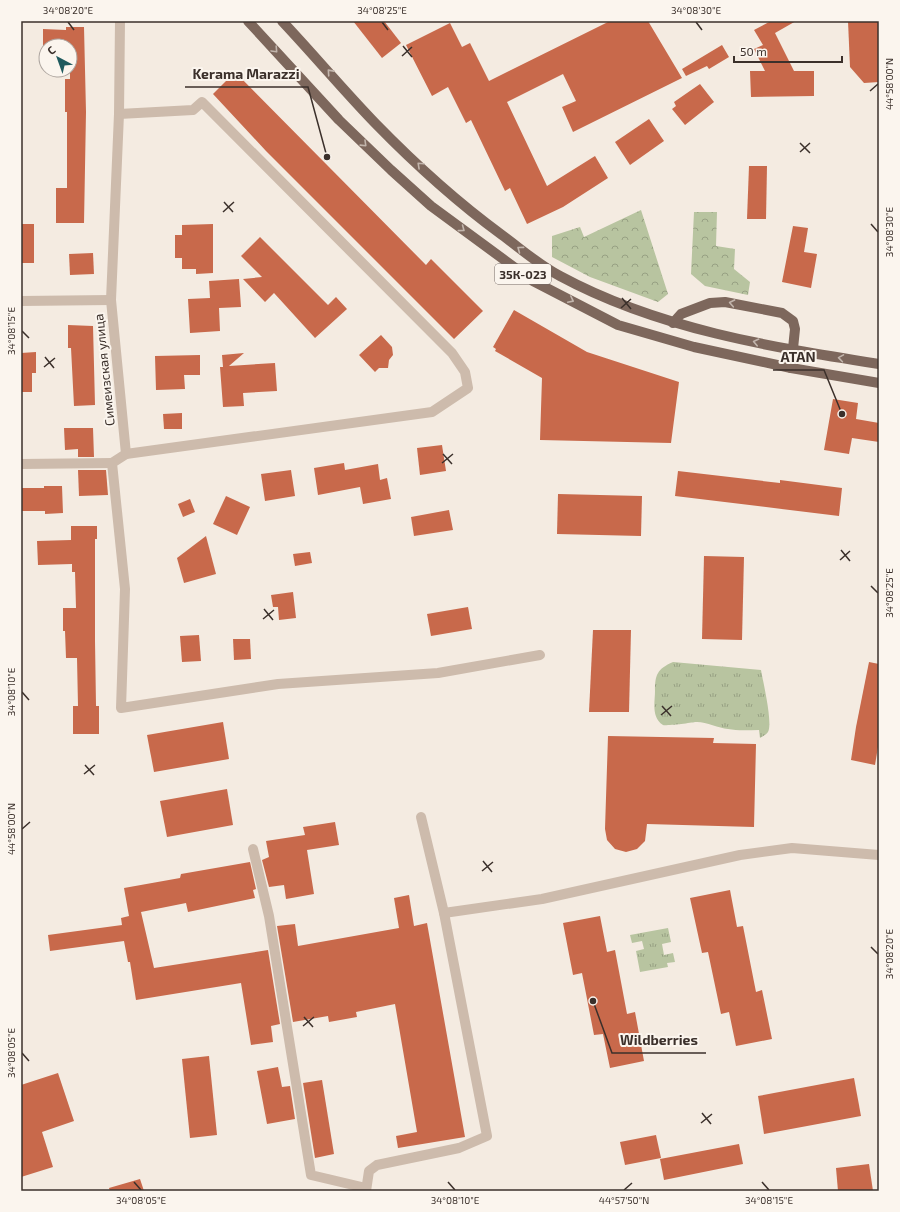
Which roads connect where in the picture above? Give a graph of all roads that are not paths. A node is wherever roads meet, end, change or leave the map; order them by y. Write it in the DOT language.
graph roads {
  1 [pos="120,21"];
  2 [pos="248,21"];
  3 [pos="282,21"];
  4 [pos="118,114"];
  5 [pos="111,300"];
  6 [pos="21,301"];
  7 [pos="673,323"];
  8 [pos="794,350"];
  9 [pos="879,364"];
  10 [pos="791,368"];
  11 [pos="879,383"];
  12 [pos="126,454"];
  13 [pos="112,463"];
  14 [pos="21,464"];
  15 [pos="540,655"];
  16 [pos="421,817"];
  17 [pos="253,849"];
  18 [pos="879,855"];
  19 [pos="444,913"];
  20 [pos="366,1189"];
  1 -- 4 [label="street, Симеизская улица"];
  2 -- 10 [label="main road, 35К-023, one-way"];
  7 -- 3 [label="main road, 35К-023, one-way"];
  4 -- 5 [label="street, Симеизская улица"];
  4 -- 12 [label="street"];
  5 -- 6 [label="street"];
  5 -- 12 [label="street, Симеизская улица"];
  8 -- 7 [label="main road, 35К-023, one-way"];
  8 -- 7 [label="main road, one-way"];
  9 -- 8 [label="main road, 35К-023, one-way"];
  8 -- 10 [label="main road"];
  10 -- 11 [label="main road, 35К-023"];
  12 -- 13 [label="street"];
  13 -- 14 [label="street"];
  13 -- 15 [label="street"];
  16 -- 19 [label="street"];
  17 -- 20 [label="street"];
  18 -- 19 [label="street"];
  19 -- 20 [label="street"];
}
